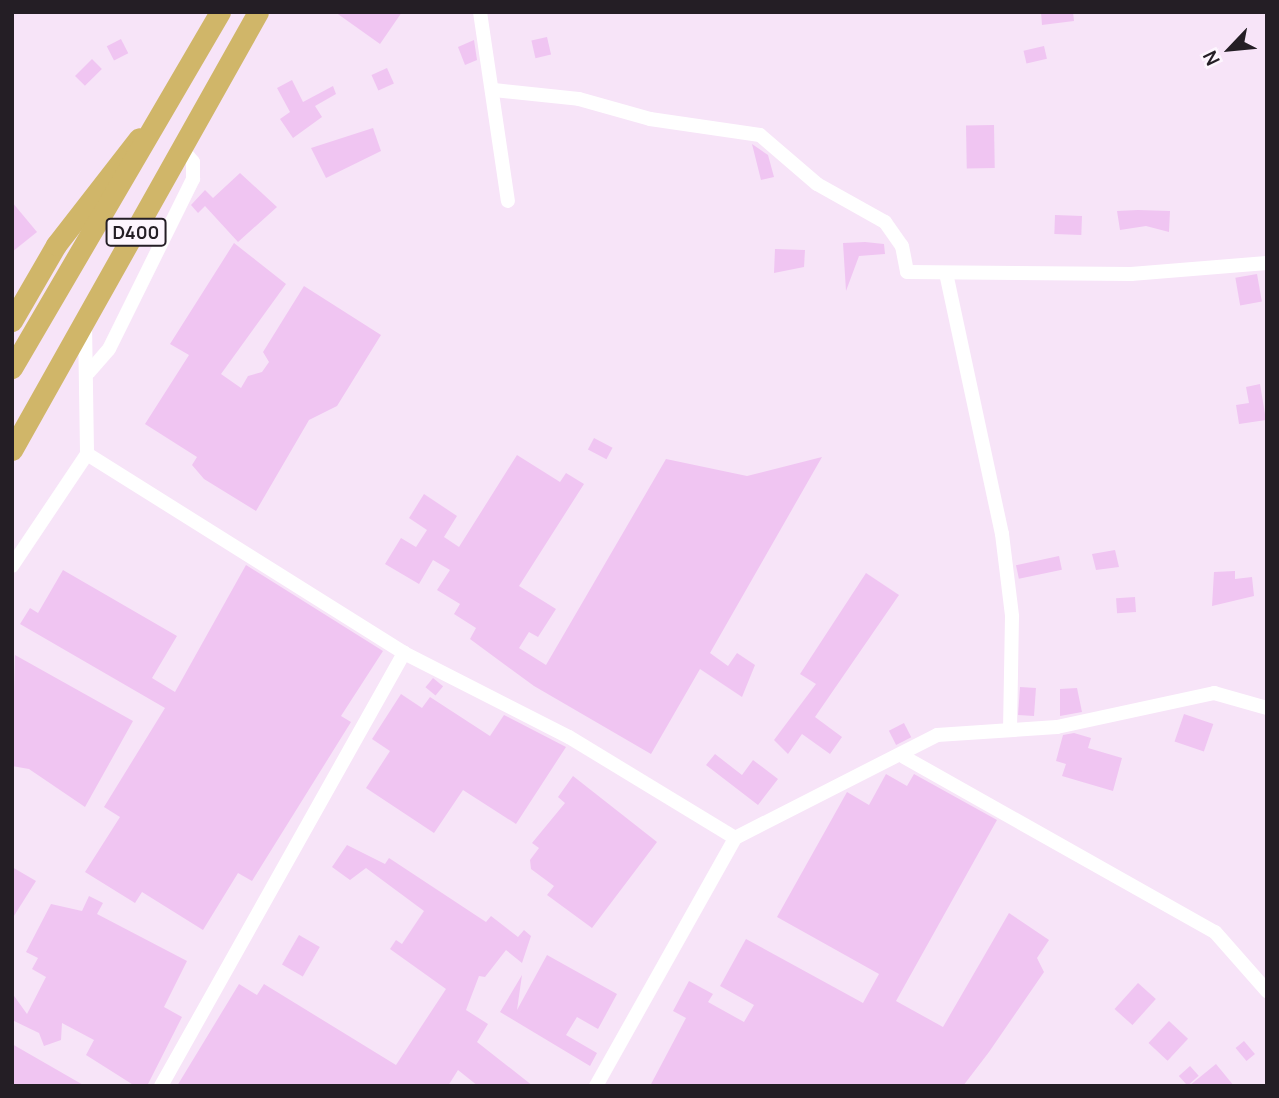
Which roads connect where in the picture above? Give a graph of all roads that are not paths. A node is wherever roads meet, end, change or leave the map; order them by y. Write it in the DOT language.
graph roads {
  1 [pos="220,12"];
  2 [pos="258,12"];
  3 [pos="480,12"];
  4 [pos="494,90"];
  5 [pos="153,130"];
  6 [pos="182,149"];
  7 [pos="508,201"];
  8 [pos="1267,262"];
  9 [pos="946,273"];
  10 [pos="12,321"];
  11 [pos="85,324"];
  12 [pos="12,368"];
  13 [pos="89,372"];
  14 [pos="29,423"];
  15 [pos="12,450"];
  16 [pos="87,454"];
  17 [pos="12,461"];
  18 [pos="12,566"];
  19 [pos="404,653"];
  20 [pos="1267,708"];
  21 [pos="1010,730"];
  22 [pos="904,757"];
  23 [pos="735,838"];
  24 [pos="1267,990"];
  25 [pos="161,1086"];
  26 [pos="596,1086"];
  1 -- 5 [label="highway, D400"];
  2 -- 6 [label="highway, D400"];
  3 -- 4 [label="street"];
  4 -- 7 [label="street"];
  4 -- 9 [label="street"];
  5 -- 10 [label="highway"];
  5 -- 12 [label="highway, D400"];
  6 -- 11 [label="highway, D400"];
  6 -- 13 [label="street"];
  8 -- 9 [label="street"];
  9 -- 21 [label="street"];
  11 -- 13 [label="street"];
  11 -- 14 [label="highway, D400"];
  13 -- 16 [label="street"];
  14 -- 15 [label="highway, D400"];
  14 -- 17 [label="highway, D400"];
  16 -- 18 [label="street"];
  16 -- 19 [label="street"];
  19 -- 23 [label="street"];
  19 -- 25 [label="street"];
  20 -- 21 [label="street"];
  21 -- 22 [label="street"];
  22 -- 23 [label="street"];
  22 -- 24 [label="street"];
  23 -- 26 [label="street"];
}
